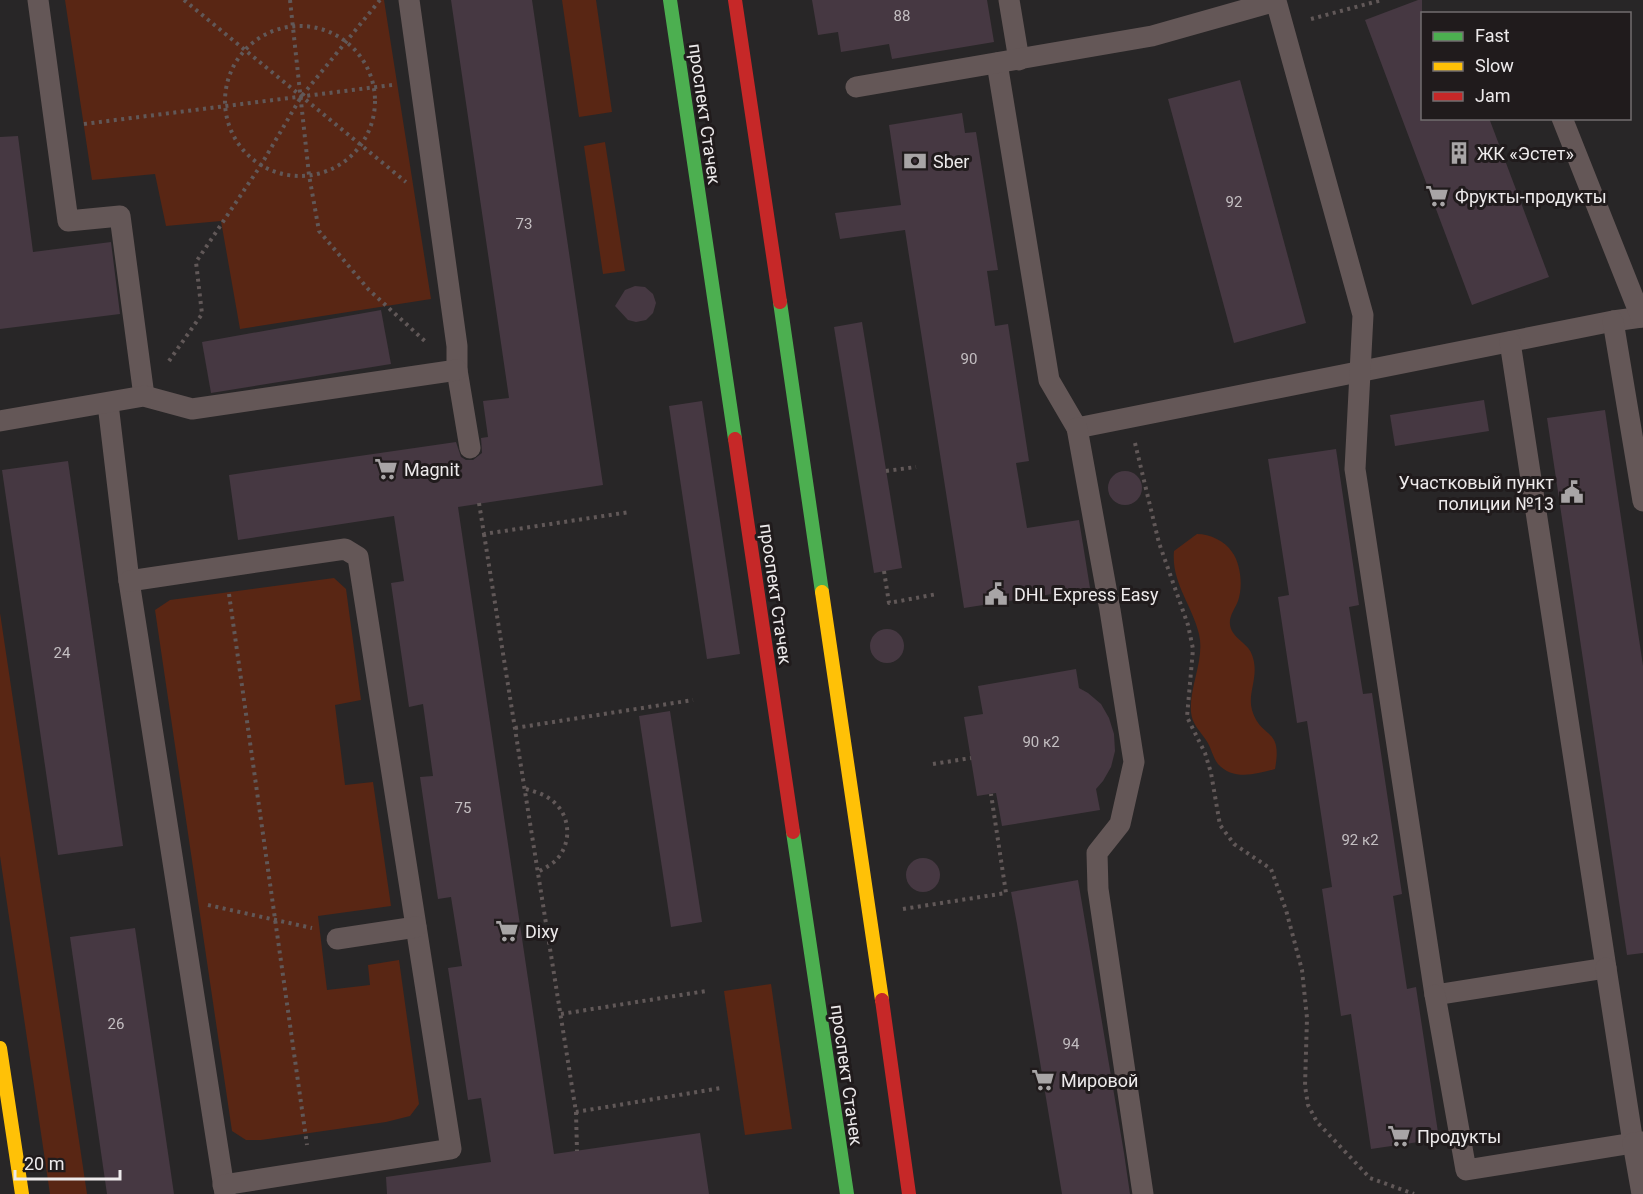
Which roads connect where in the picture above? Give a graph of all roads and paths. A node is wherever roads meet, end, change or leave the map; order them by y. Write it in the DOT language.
graph roads {
  1 [pos="38,0"];
  2 [pos="184,0"];
  3 [pos="290,0"];
  4 [pos="409,0"];
  5 [pos="670,0"];
  6 [pos="735,0"];
  7 [pos="1009,0"];
  8 [pos="1277,0"];
  9 [pos="376,6"];
  10 [pos="293,26"];
  11 [pos="347,42"];
  12 [pos="244,50"];
  13 [pos="1019,60"];
  14 [pos="997,63"];
  15 [pos="420,82"];
  16 [pos="374,87"];
  17 [pos="856,87"];
  18 [pos="301,97"];
  19 [pos="225,106"];
  20 [pos="1563,120"];
  21 [pos="57,128"];
  22 [pos="361,144"];
  23 [pos="261,165"];
  24 [pos="309,175"];
  25 [pos="437,208"];
  26 [pos="1642,317"];
  27 [pos="1613,321"];
  28 [pos="1510,342"];
  29 [pos="458,370"];
  30 [pos="1359,373"];
  31 [pos="144,396"];
  32 [pos="108,404"];
  33 [pos="0,421"];
  34 [pos="1077,428"];
  35 [pos="470,448"];
  36 [pos="1140,463"];
  37 [pos="916,467"];
  38 [pos="886,471"];
  39 [pos="1643,501"];
  40 [pos="479,503"];
  41 [pos="630,512"];
  42 [pos="484,534"];
  43 [pos="224,566"];
  44 [pos="884,571"];
  45 [pos="129,581"];
  46 [pos="937,594"];
  47 [pos="693,700"];
  48 [pos="515,728"];
  49 [pos="971,758"];
  50 [pos="933,765"];
  51 [pos="525,788"];
  52 [pos="991,794"];
  53 [pos="538,872"];
  54 [pos="178,898"];
  55 [pos="903,908"];
  56 [pos="277,921"];
  57 [pos="416,927"];
  58 [pos="337,939"];
  59 [pos="1606,968"];
  60 [pos="706,991"];
  61 [pos="1435,995"];
  62 [pos="561,1014"];
  63 [pos="0,1048"];
  64 [pos="721,1088"];
  65 [pos="576,1112"];
  66 [pos="1638,1143"];
  67 [pos="577,1151"];
  68 [pos="311,1170"];
  69 [pos="224,1189"];
  70 [pos="22,1194"];
  71 [pos="847,1194"];
  72 [pos="909,1194"];
  73 [pos="1143,1194"];
  74 [pos="1413,1194"];
  75 [pos="1642,1194"];
  1 -- 21 [label="lane"];
  2 -- 12 [label="path"];
  3 -- 10 [label="path"];
  4 -- 15 [label="lane"];
  5 -- 71 [label="main road, проспект Стачек"];
  6 -- 72 [label="main road"];
  7 -- 13 [label="lane"];
  8 -- 13 [label="lane"];
  8 -- 30 [label="lane"];
  9 -- 11 [label="path"];
  10 -- 11 [label="path"];
  10 -- 12 [label="path"];
  10 -- 18 [label="path"];
  11 -- 16 [label="path"];
  11 -- 18 [label="path"];
  12 -- 18 [label="path"];
  12 -- 19 [label="path"];
  13 -- 14 [label="lane"];
  14 -- 17 [label="lane"];
  14 -- 34 [label="lane"];
  15 -- 16 [label="path"];
  15 -- 25 [label="lane"];
  16 -- 18 [label="path"];
  16 -- 22 [label="path"];
  18 -- 19 [label="path"];
  18 -- 22 [label="path"];
  18 -- 23 [label="path"];
  18 -- 24 [label="path"];
  19 -- 21 [label="path"];
  19 -- 23 [label="path"];
  20 -- 26 [label="lane"];
  21 -- 31 [label="lane"];
  22 -- 24 [label="path"];
  22 -- 25 [label="path"];
  23 -- 24 [label="path"];
  23 -- 31 [label="path"];
  24 -- 29 [label="path"];
  25 -- 29 [label="lane"];
  26 -- 27 [label="lane"];
  27 -- 28 [label="lane"];
  27 -- 39 [label="lane"];
  28 -- 30 [label="lane"];
  28 -- 59 [label="lane"];
  29 -- 31 [label="lane"];
  29 -- 35 [label="lane"];
  30 -- 34 [label="lane"];
  30 -- 61 [label="lane"];
  31 -- 32 [label="lane"];
  32 -- 33 [label="lane"];
  32 -- 45 [label="lane"];
  34 -- 73 [label="lane"];
  36 -- 74 [label="path"];
  37 -- 38 [label="path"];
  40 -- 42 [label="path"];
  41 -- 42 [label="path"];
  42 -- 48 [label="path"];
  43 -- 45 [label="lane"];
  43 -- 56 [label="path"];
  43 -- 57 [label="lane"];
  44 -- 46 [label="path"];
  45 -- 54 [label="lane"];
  47 -- 48 [label="path"];
  48 -- 51 [label="path"];
  49 -- 50 [label="path"];
  51 -- 53 [label="path"];
  51 -- 53 [label="path"];
  52 -- 55 [label="path"];
  53 -- 62 [label="path"];
  54 -- 56 [label="path"];
  54 -- 69 [label="lane"];
  56 -- 58 [label="path"];
  56 -- 68 [label="path"];
  57 -- 58 [label="lane"];
  57 -- 68 [label="lane"];
  59 -- 61 [label="lane"];
  59 -- 66 [label="lane"];
  60 -- 62 [label="path"];
  61 -- 66 [label="lane"];
  62 -- 65 [label="path"];
  63 -- 70 [label="main road"];
  64 -- 65 [label="path"];
  65 -- 67 [label="path"];
  66 -- 75 [label="lane"];
  68 -- 69 [label="lane"];
}
